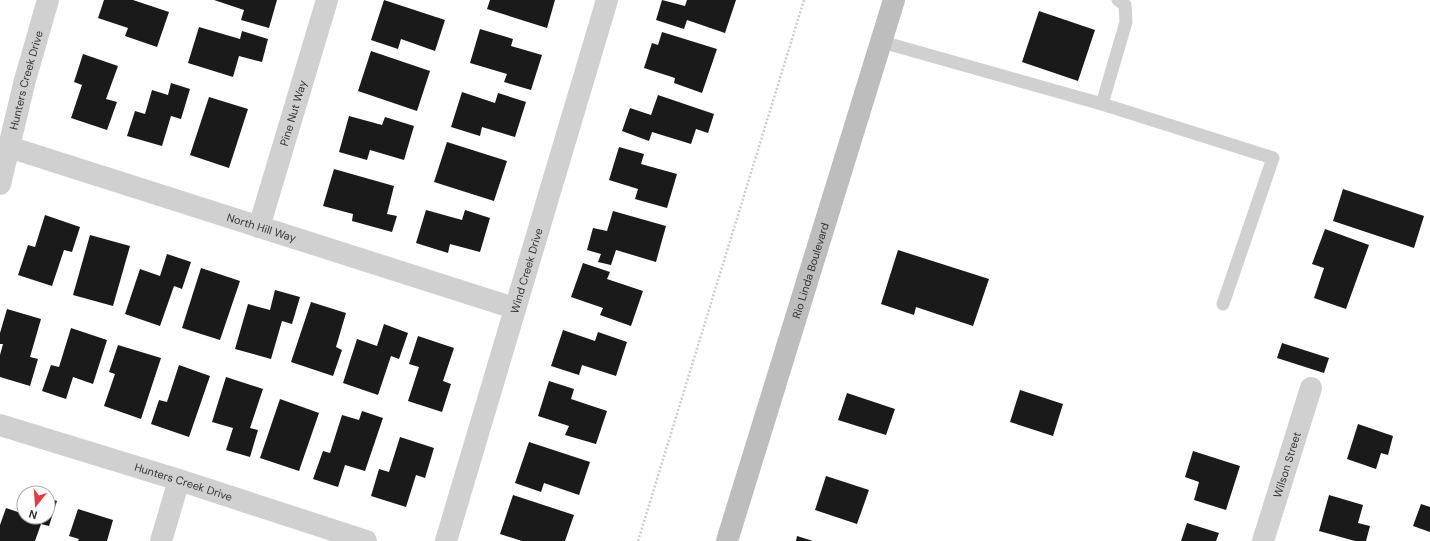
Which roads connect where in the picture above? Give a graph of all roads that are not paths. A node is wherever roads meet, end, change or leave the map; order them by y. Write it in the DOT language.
graph roads {
  1 [pos="48,0"];
  2 [pos="327,0"];
  3 [pos="607,0"];
  4 [pos="894,0"];
  5 [pos="1118,0"];
  6 [pos="882,42"];
  7 [pos="1102,104"];
  8 [pos="9,147"];
  9 [pos="0,184"];
  10 [pos="260,227"];
  11 [pos="1224,304"];
  12 [pos="514,308"];
  13 [pos="1311,388"];
  14 [pos="0,425"];
  15 [pos="179,480"];
  16 [pos="160,541"];
  17 [pos="366,541"];
  18 [pos="446,541"];
  19 [pos="727,541"];
  20 [pos="1263,541"];
  1 -- 8 [label="street, Hunters Creek Drive"];
  2 -- 10 [label="street, Pine Nut Way"];
  3 -- 12 [label="street, Wind Creek Drive"];
  4 -- 6 [label="main road, Rio Linda Boulevard"];
  5 -- 7 [label="lane"];
  6 -- 7 [label="lane"];
  6 -- 19 [label="main road, Rio Linda Boulevard"];
  7 -- 11 [label="lane"];
  8 -- 9 [label="street, Hunters Creek Drive"];
  8 -- 10 [label="street, North Hill Way"];
  10 -- 12 [label="street, North Hill Way"];
  12 -- 18 [label="street, Wind Creek Drive"];
  13 -- 20 [label="street, Wilson Street"];
  14 -- 15 [label="street, Hunters Creek Drive"];
  15 -- 16 [label="street"];
  15 -- 17 [label="street, Hunters Creek Drive"];
}
